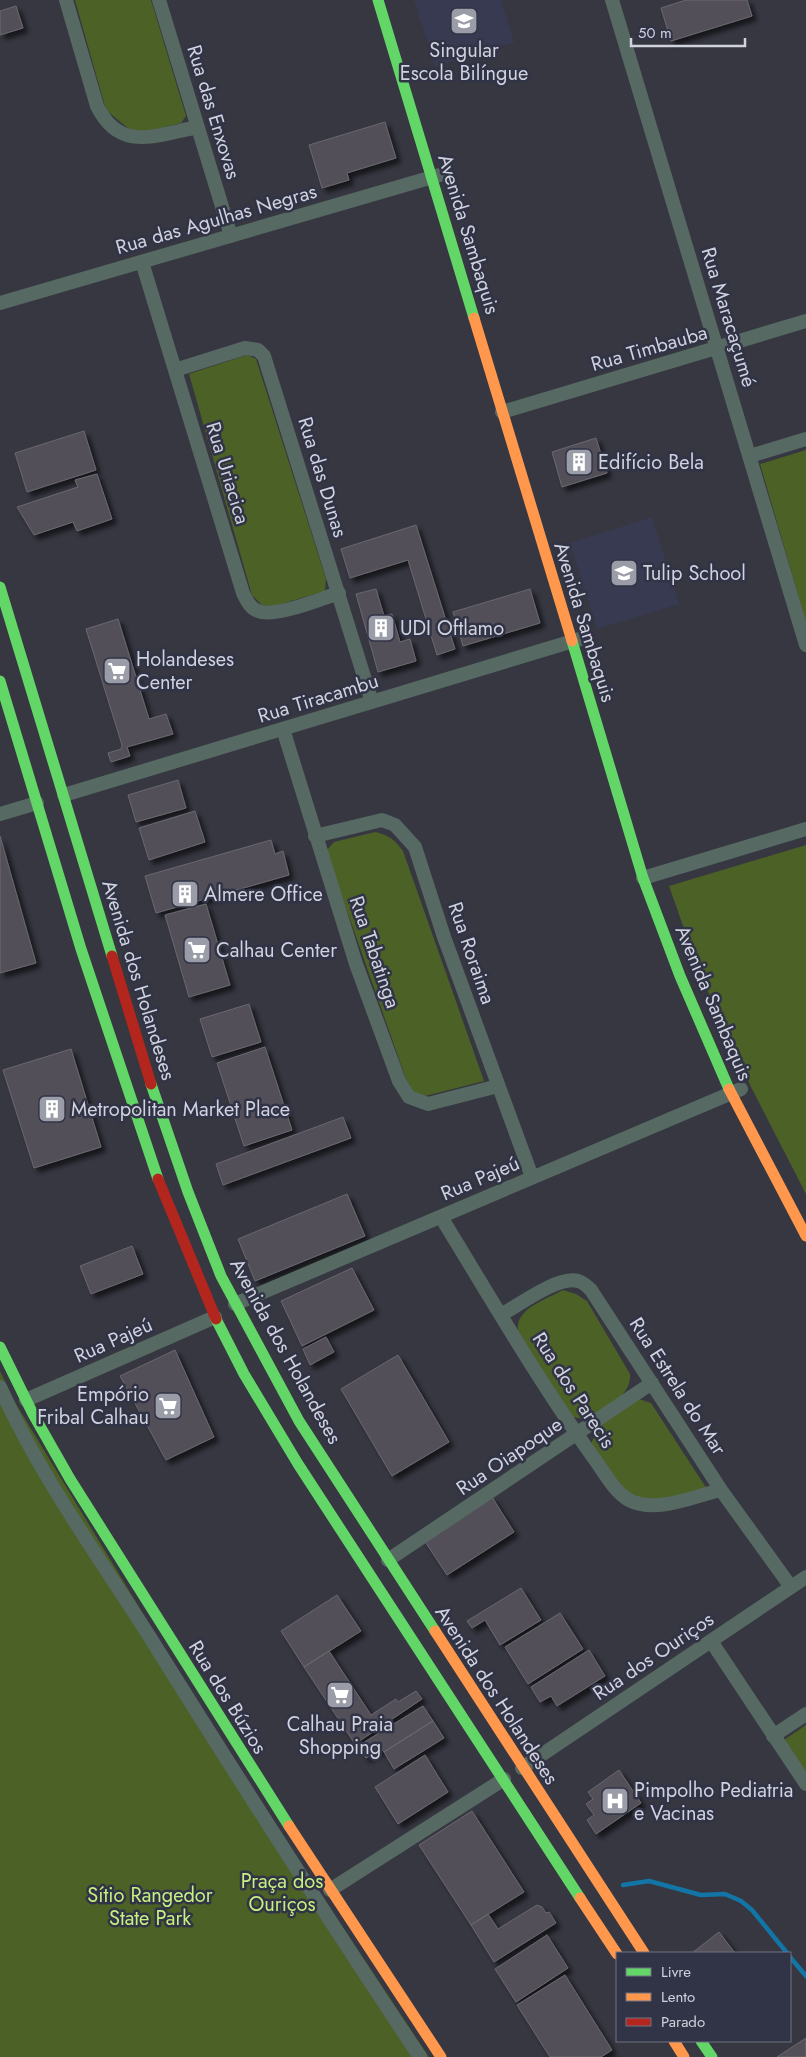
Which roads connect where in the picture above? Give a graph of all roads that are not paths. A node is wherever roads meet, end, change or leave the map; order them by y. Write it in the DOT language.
graph roads {
  1 [pos="66,0"];
  2 [pos="159,0"];
  3 [pos="378,0"];
  4 [pos="390,0"];
  5 [pos="612,0"];
  6 [pos="198,127"];
  7 [pos="437,176"];
  8 [pos="231,236"];
  9 [pos="463,240"];
  10 [pos="468,258"];
  11 [pos="142,262"];
  12 [pos="474,277"];
  13 [pos="0,303"];
  14 [pos="806,321"];
  15 [pos="718,348"];
  16 [pos="175,370"];
  17 [pos="511,409"];
  18 [pos="806,439"];
  19 [pos="526,447"];
  20 [pos="750,456"];
  21 [pos="0,587"];
  22 [pos="338,593"];
  23 [pos="0,627"];
  24 [pos="578,640"];
  25 [pos="806,645"];
  26 [pos="0,681"];
  27 [pos="372,702"];
  28 [pos="40,717"];
  29 [pos="283,729"];
  30 [pos="21,751"];
  31 [pos="64,795"];
  32 [pos="37,803"];
  33 [pos="0,814"];
  34 [pos="806,829"];
  35 [pos="315,836"];
  36 [pos="74,858"];
  37 [pos="649,876"];
  38 [pos="498,1086"];
  39 [pos="736,1090"];
  40 [pos="532,1177"];
  41 [pos="806,1213"];
  42 [pos="441,1216"];
  43 [pos="806,1236"];
  44 [pos="235,1304"];
  45 [pos="501,1315"];
  46 [pos="216,1317"];
  47 [pos="0,1347"];
  48 [pos="652,1384"];
  49 [pos="0,1387"];
  50 [pos="26,1400"];
  51 [pos="577,1434"];
  52 [pos="721,1490"];
  53 [pos="388,1560"];
  54 [pos="806,1576"];
  55 [pos="791,1587"];
  56 [pos="711,1641"];
  57 [pos="806,1714"];
  58 [pos="772,1736"];
  59 [pos="522,1768"];
  60 [pos="504,1779"];
  61 [pos="806,1784"];
  62 [pos="330,1890"];
  63 [pos="616,1952"];
  64 [pos="643,1952"];
  65 [pos="675,2042"];
  66 [pos="702,2042"];
  67 [pos="420,2057"];
  68 [pos="441,2057"];
  69 [pos="684,2057"];
  70 [pos="712,2057"];
  1 -- 6 [label="street"];
  2 -- 6 [label="street, Rua das Enxovas"];
  3 -- 7 [label="main road, Avenida Sambaquis"];
  4 -- 7 [label="main road, Avenida Sambaquis"];
  5 -- 15 [label="street, Rua Maracaçumé"];
  6 -- 8 [label="street, Rua das Enxovas"];
  7 -- 8 [label="street, Rua das Agulhas Negras"];
  7 -- 9 [label="main road, Avenida Sambaquis"];
  7 -- 17 [label="main road, Avenida Sambaquis"];
  8 -- 11 [label="street, Rua das Agulhas Negras"];
  10 -- 12 [label="main road, Avenida Sambaquis"];
  11 -- 13 [label="street, Rua das Agulhas Negras"];
  11 -- 16 [label="street, Rua Uriacica"];
  14 -- 15 [label="street, Rua Timbauba"];
  15 -- 17 [label="street, Rua Timbauba"];
  15 -- 20 [label="street, Rua Maracaçumé"];
  16 -- 22 [label="street, Rua Uriacica"];
  16 -- 22 [label="street, Rua das Dunas"];
  17 -- 24 [label="main road, Avenida Sambaquis"];
  18 -- 20 [label="street"];
  19 -- 24 [label="main road, Avenida Sambaquis"];
  20 -- 25 [label="street, Rua Maracaçumé"];
  21 -- 28 [label="main road, Avenida dos Holandeses"];
  22 -- 27 [label="street, Rua das Dunas"];
  23 -- 28 [label="main road"];
  24 -- 27 [label="street, Rua Tiracambu"];
  24 -- 37 [label="main road, Avenida Sambaquis"];
  26 -- 30 [label="main road, Avenida dos Holandeses"];
  27 -- 29 [label="street, Rua Tiracambu"];
  28 -- 31 [label="main road, Avenida dos Holandeses"];
  29 -- 31 [label="street, Rua Tiracambu"];
  29 -- 35 [label="street, Rua Tabatinga"];
  30 -- 32 [label="main road, Avenida dos Holandeses"];
  30 -- 36 [label="main road"];
  31 -- 36 [label="main road, Avenida dos Holandeses"];
  32 -- 33 [label="street"];
  32 -- 46 [label="main road, Avenida dos Holandeses"];
  34 -- 37 [label="street"];
  35 -- 38 [label="street, Rua Roraima"];
  35 -- 38 [label="street, Rua Tabatinga"];
  36 -- 44 [label="main road, Avenida dos Holandeses"];
  37 -- 39 [label="main road, Avenida Sambaquis"];
  38 -- 40 [label="street, Rua Roraima"];
  39 -- 40 [label="street, Rua Pajeú"];
  39 -- 41 [label="main road, Avenida Sambaquis"];
  39 -- 43 [label="main road, Avenida Sambaquis"];
  40 -- 42 [label="street, Rua Pajeú"];
  42 -- 44 [label="street, Rua Pajeú"];
  42 -- 45 [label="street, Rua dos Parecis"];
  44 -- 53 [label="main road, Avenida dos Holandeses"];
  45 -- 48 [label="street, Rua Estrela do Mar"];
  45 -- 51 [label="street, Rua dos Parecis"];
  46 -- 50 [label="street, Rua Pajeú"];
  46 -- 60 [label="main road, Avenida dos Holandeses"];
  47 -- 50 [label="main road, Rua dos Búzios"];
  48 -- 51 [label="street, Rua Oiapoque"];
  48 -- 52 [label="street, Rua Estrela do Mar"];
  49 -- 67 [label="street"];
  50 -- 62 [label="main road, Rua dos Búzios"];
  51 -- 52 [label="street, Rua dos Parecis"];
  51 -- 53 [label="street, Rua Oiapoque"];
  52 -- 55 [label="street, Rua Estrela do Mar"];
  53 -- 59 [label="main road, Avenida dos Holandeses"];
  54 -- 55 [label="street, Rua dos Ouriços"];
  55 -- 56 [label="street, Rua dos Ouriços"];
  56 -- 58 [label="street"];
  56 -- 59 [label="street, Rua dos Ouriços"];
  57 -- 58 [label="street"];
  58 -- 61 [label="street"];
  59 -- 64 [label="main road, Avenida dos Holandeses"];
  60 -- 62 [label="street"];
  60 -- 63 [label="main road, Avenida dos Holandeses"];
  62 -- 68 [label="main road, Rua dos Búzios"];
  65 -- 69 [label="main road"];
  66 -- 70 [label="main road"];
}
